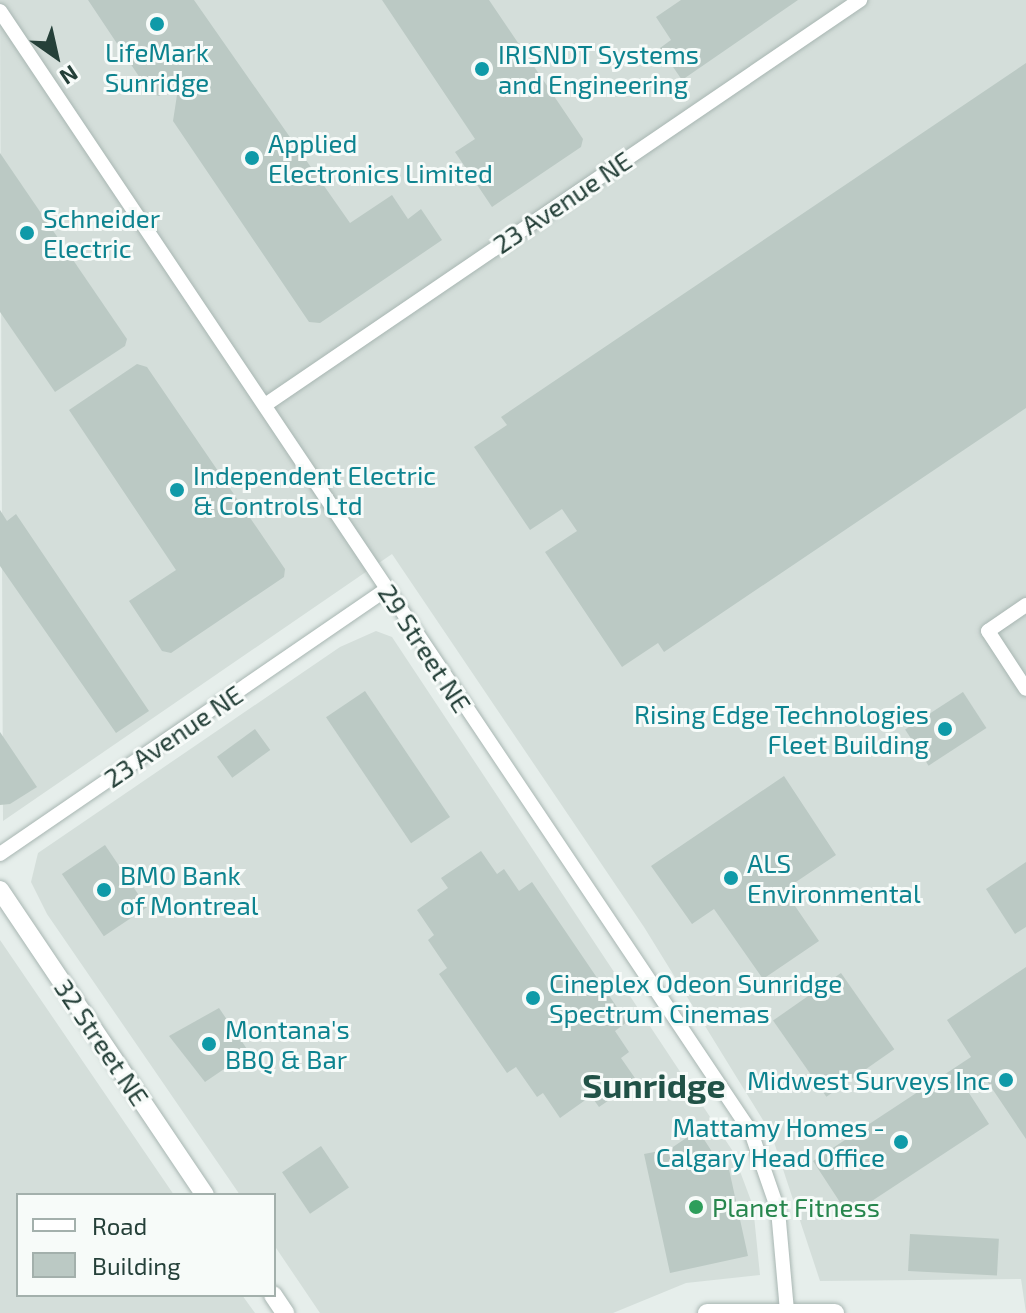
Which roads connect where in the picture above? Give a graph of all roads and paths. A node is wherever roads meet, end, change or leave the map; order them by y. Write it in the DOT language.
graph roads {
  1 [pos="860,0"];
  2 [pos="0,11"];
  3 [pos="265,405"];
  4 [pos="386,590"];
  5 [pos="1026,605"];
  6 [pos="1026,689"];
  7 [pos="0,854"];
  8 [pos="0,890"];
  9 [pos="204,1193"];
  10 [pos="787,1310"];
  11 [pos="707,1313"];
  12 [pos="835,1313"];
  1 -- 3 [label="street, 23 Avenue NE"];
  2 -- 3 [label="street, 29 Street NE"];
  3 -- 4 [label="street, 29 Street NE"];
  4 -- 7 [label="street, 23 Avenue NE"];
  4 -- 10 [label="street, 29 Street NE"];
  5 -- 6 [label="street"];
  8 -- 9 [label="street, 32 Street NE"];
  10 -- 11 [label="street"];
  10 -- 12 [label="street"];
}
